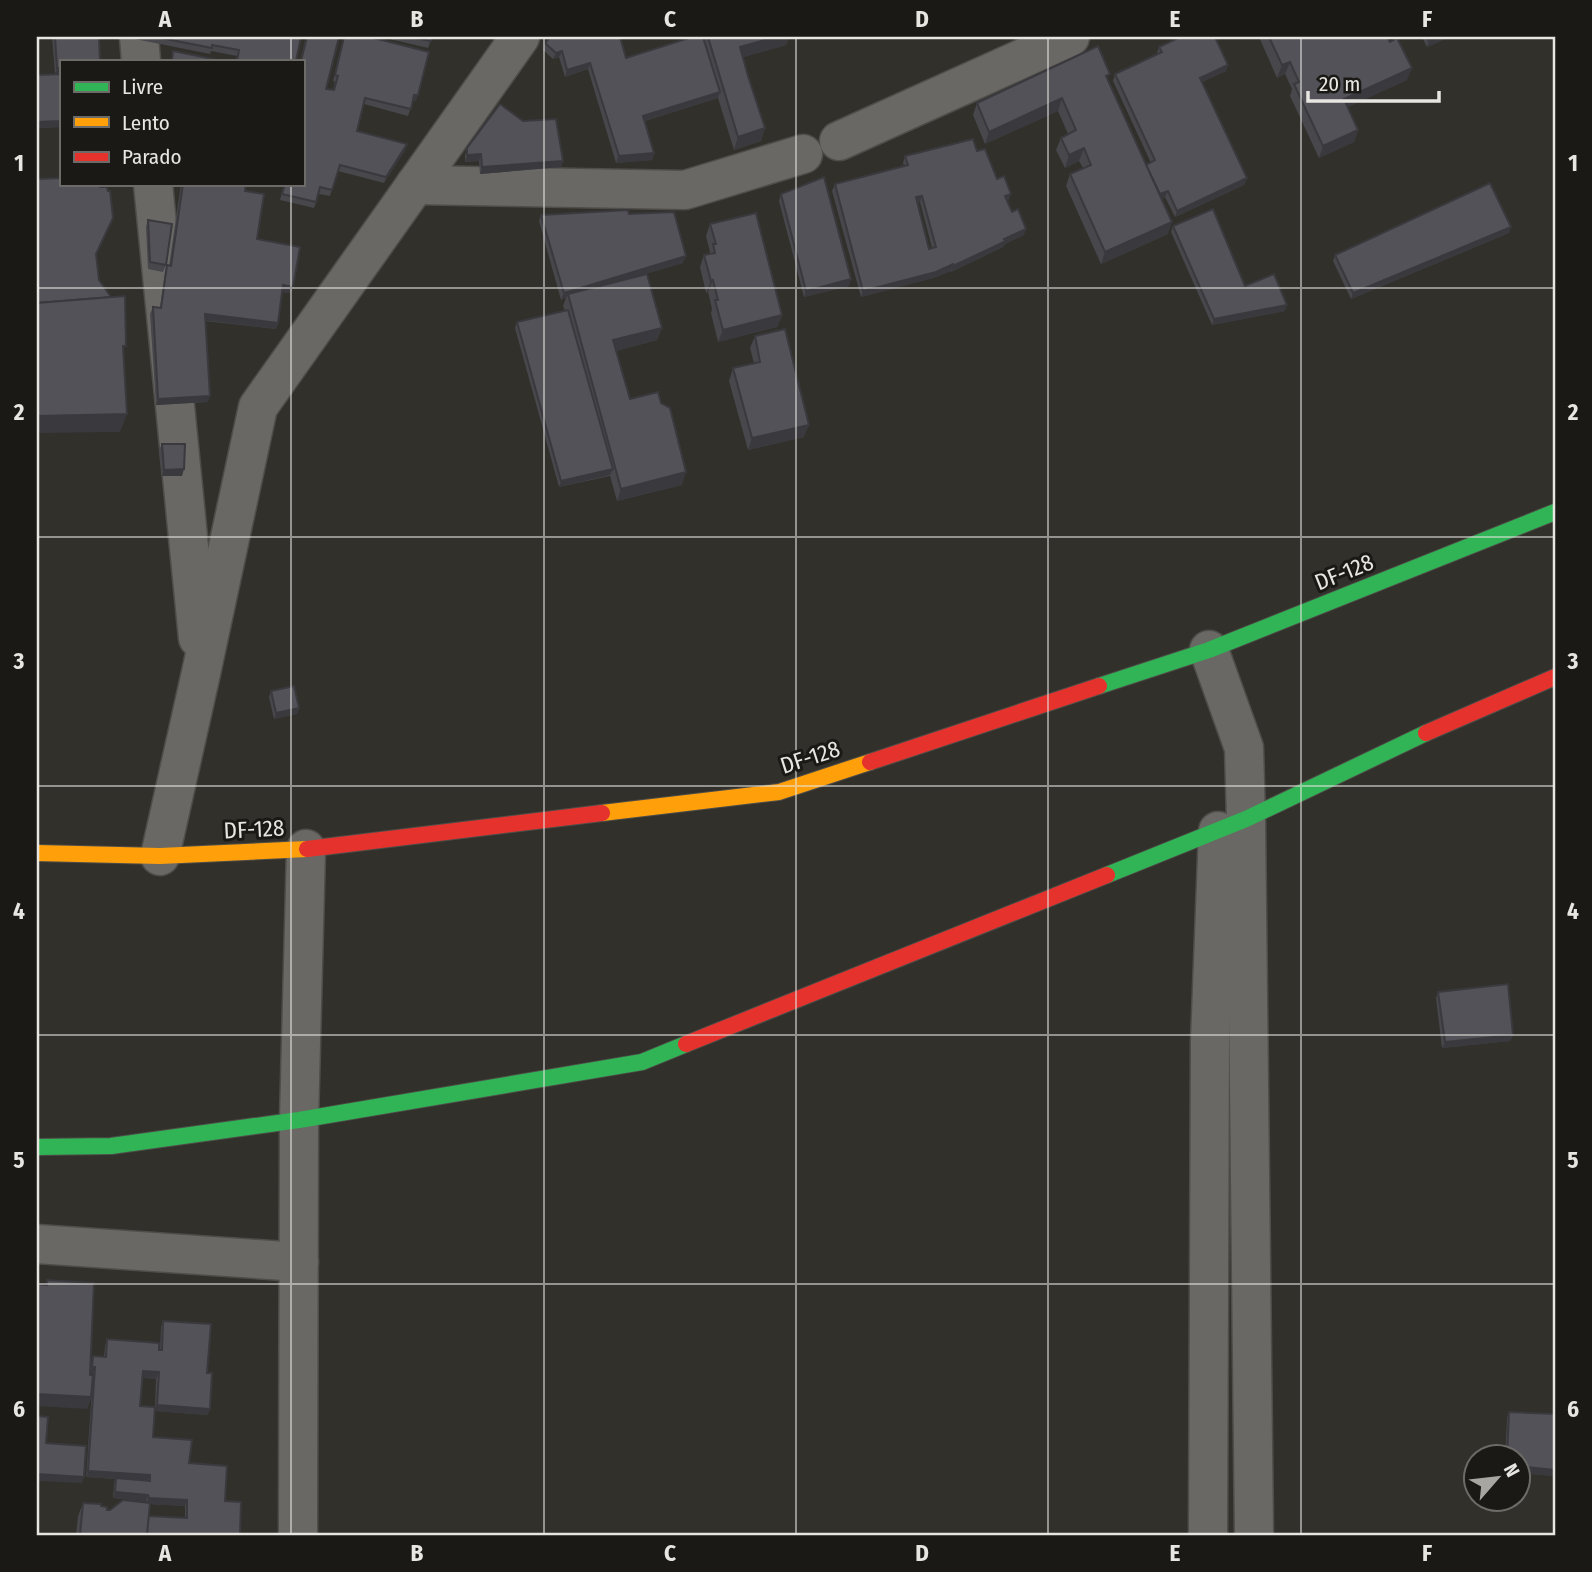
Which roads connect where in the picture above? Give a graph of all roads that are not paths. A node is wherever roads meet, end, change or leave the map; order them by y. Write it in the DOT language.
graph roads {
  1 [pos="139,37"];
  2 [pos="520,37"];
  3 [pos="1070,37"];
  4 [pos="141,60"];
  5 [pos="839,141"];
  6 [pos="803,154"];
  7 [pos="415,185"];
  8 [pos="153,186"];
  9 [pos="1555,512"];
  10 [pos="1209,650"];
  11 [pos="201,673"];
  12 [pos="1555,677"];
  13 [pos="1232,825"];
  14 [pos="306,849"];
  15 [pos="37,853"];
  16 [pos="160,856"];
  17 [pos="299,1120"];
  18 [pos="37,1147"];
  19 [pos="37,1244"];
  20 [pos="299,1262"];
  21 [pos="298,1535"];
  22 [pos="1208,1535"];
  23 [pos="1254,1535"];
  1 -- 4 [label="street"];
  2 -- 7 [label="street"];
  3 -- 5 [label="street"];
  6 -- 7 [label="street"];
  7 -- 11 [label="street"];
  8 -- 11 [label="street"];
  9 -- 10 [label="main road, DF-128 / DF-128"];
  10 -- 13 [label="street"];
  10 -- 14 [label="main road, DF-128 / DF-128"];
  11 -- 16 [label="street"];
  12 -- 13 [label="main road"];
  13 -- 17 [label="main road"];
  13 -- 22 [label="street"];
  13 -- 23 [label="street"];
  14 -- 16 [label="main road, DF-128 / DF-128"];
  14 -- 17 [label="street"];
  15 -- 16 [label="main road, DF-128 / DF-128"];
  17 -- 18 [label="main road"];
  17 -- 20 [label="street"];
  19 -- 20 [label="street"];
  20 -- 21 [label="street"];
}
